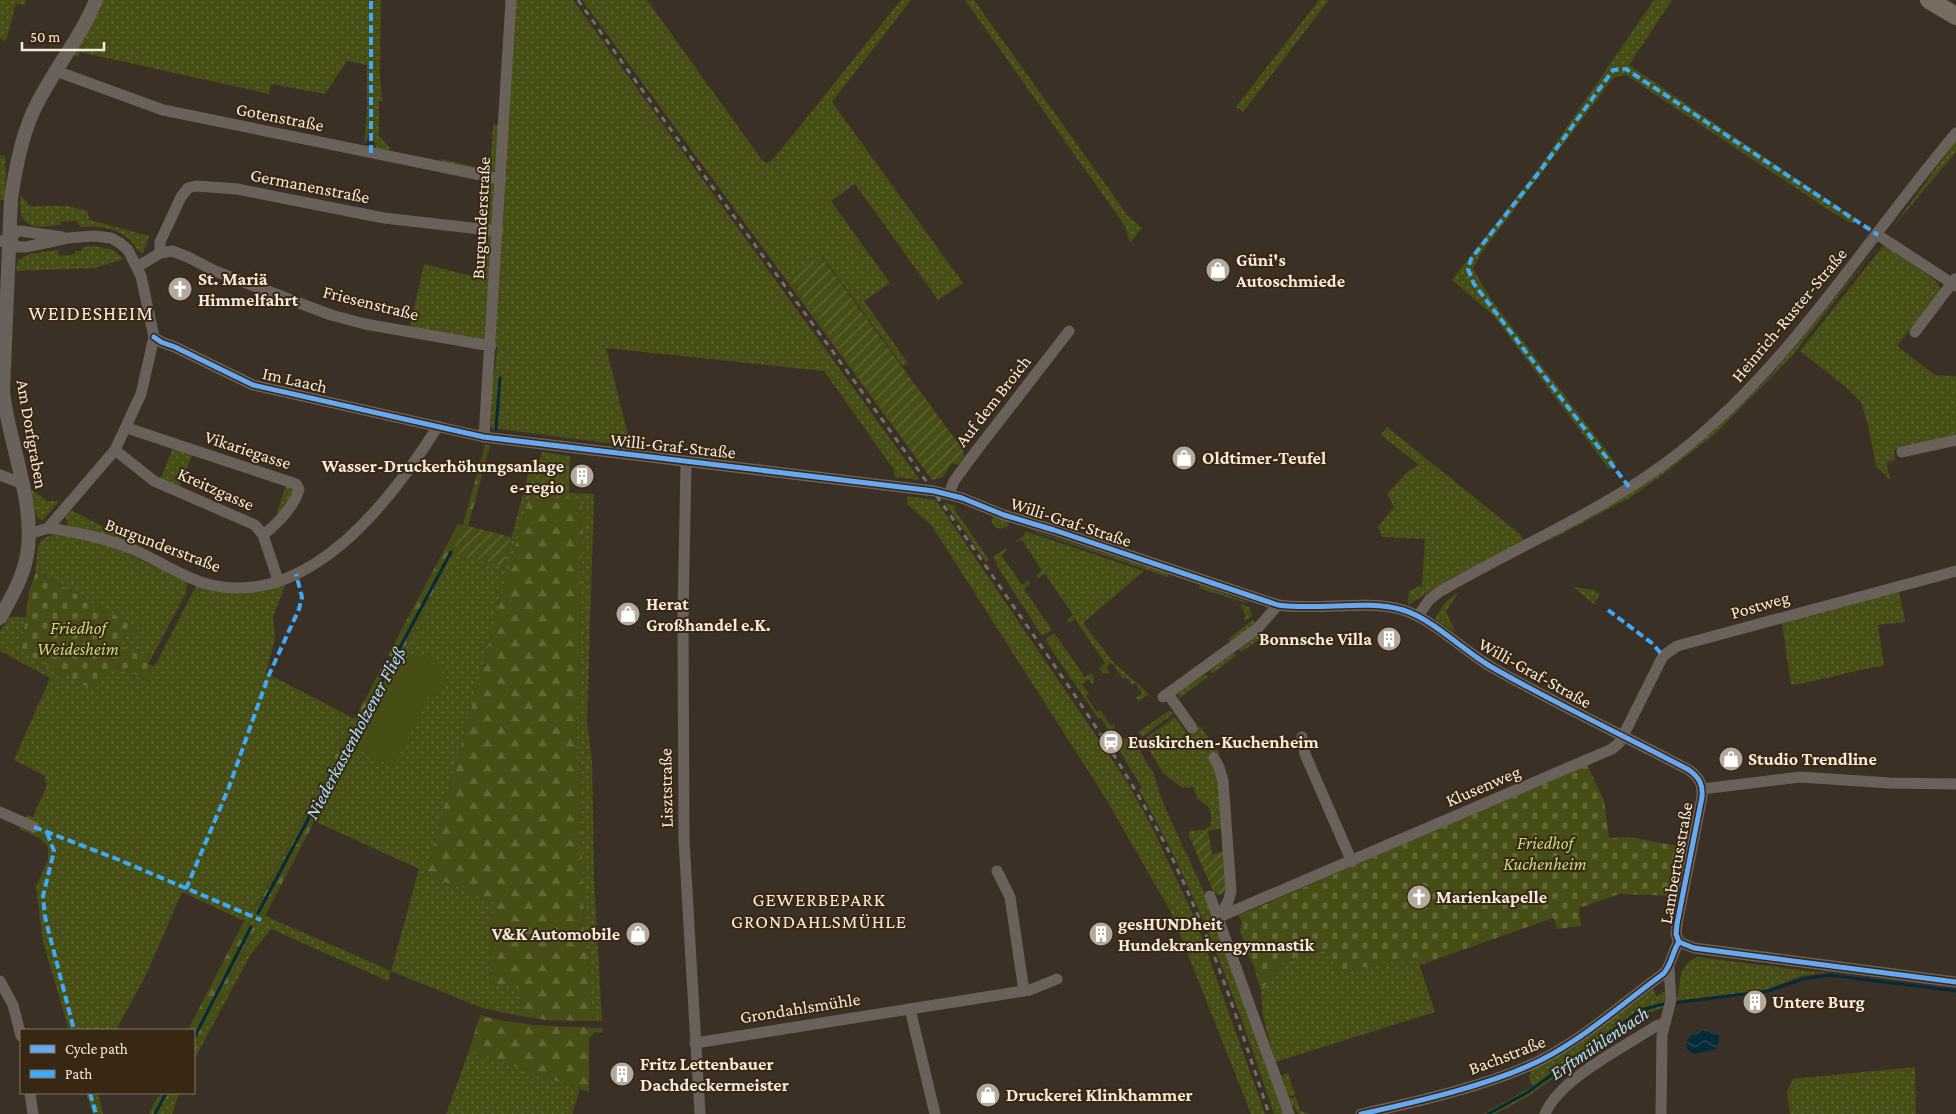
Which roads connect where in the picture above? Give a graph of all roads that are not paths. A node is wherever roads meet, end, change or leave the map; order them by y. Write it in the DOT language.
graph roads {
  1 [pos="96,0"];
  2 [pos="511,0"];
  3 [pos="1934,3"];
  4 [pos="1956,16"];
  5 [pos="1956,20"];
  6 [pos="56,71"];
  7 [pos="1956,133"];
  8 [pos="501,179"];
  9 [pos="498,231"];
  10 [pos="1878,235"];
  11 [pos="5,240"];
  12 [pos="160,254"];
  13 [pos="137,266"];
  14 [pos="1955,283"];
  15 [pos="1069,331"];
  16 [pos="1915,332"];
  17 [pos="154,337"];
  18 [pos="491,346"];
  19 [pos="438,426"];
  20 [pos="126,428"];
  21 [pos="484,437"];
  22 [pos="1956,440"];
  23 [pos="115,450"];
  24 [pos="1902,452"];
  25 [pos="686,462"];
  26 [pos="0,475"];
  27 [pos="21,483"];
  28 [pos="949,494"];
  29 [pos="48,528"];
  30 [pos="28,534"];
  31 [pos="263,535"];
  32 [pos="1956,571"];
  33 [pos="278,580"];
  34 [pos="1278,605"];
  35 [pos="1418,616"];
  36 [pos="0,618"];
  37 [pos="1192,728"];
  38 [pos="1623,736"];
  39 [pos="1302,737"];
  40 [pos="1214,758"];
  41 [pos="1956,784"];
  42 [pos="1702,789"];
  43 [pos="0,812"];
  44 [pos="34,827"];
  45 [pos="1352,862"];
  46 [pos="997,871"];
  47 [pos="1210,896"];
  48 [pos="1219,917"];
  49 [pos="1680,942"];
  50 [pos="1669,968"];
  51 [pos="1057,979"];
  52 [pos="0,981"];
  53 [pos="1956,982"];
  54 [pos="1646,987"];
  55 [pos="1024,991"];
  56 [pos="910,1009"];
  57 [pos="1665,1023"];
  58 [pos="20,1032"];
  59 [pos="695,1042"];
  60 [pos="30,1094"];
  61 [pos="33,1114"];
  62 [pos="700,1114"];
  63 [pos="935,1114"];
  64 [pos="1289,1114"];
  65 [pos="1361,1114"];
  66 [pos="1544,1114"];
  67 [pos="1662,1114"];
  1 -- 6 [label="street, Am Dorfgraben"];
  2 -- 8 [label="street, Burgunderstraße"];
  3 -- 4 [label="main road"];
  3 -- 5 [label="main road"];
  6 -- 8 [label="street, Gotenstraße"];
  6 -- 11 [label="street, Am Dorfgraben"];
  7 -- 10 [label="street, Heinrich-Ruster-Straße"];
  8 -- 9 [label="street, Burgunderstraße"];
  9 -- 12 [label="street, Germanenstraße"];
  9 -- 18 [label="street, Burgunderstraße"];
  10 -- 14 [label="street"];
  10 -- 35 [label="street, Heinrich-Ruster-Straße"];
  11 -- 13 [label="street"];
  11 -- 27 [label="street, Am Dorfgraben"];
  12 -- 13 [label="street"];
  12 -- 18 [label="street, Friesenstraße"];
  13 -- 17 [label="street"];
  14 -- 16 [label="street"];
  15 -- 28 [label="street, Auf dem Broich"];
  17 -- 19 [label="street, Im Laach"];
  17 -- 20 [label="street"];
  18 -- 21 [label="street, Burgunderstraße"];
  19 -- 21 [label="street, Willi-Graf-Straße"];
  19 -- 33 [label="street, Burgunderstraße"];
  20 -- 23 [label="street"];
  20 -- 31 [label="street, Vikariegasse"];
  21 -- 25 [label="street, Willi-Graf-Straße"];
  22 -- 24 [label="street"];
  23 -- 29 [label="street"];
  23 -- 31 [label="street, Kreitzgasse"];
  25 -- 28 [label="street, Willi-Graf-Straße"];
  25 -- 59 [label="street, Lisztstraße"];
  26 -- 27 [label="street"];
  27 -- 30 [label="street, Am Dorfgraben"];
  28 -- 34 [label="street, Willi-Graf-Straße"];
  29 -- 30 [label="street"];
  29 -- 33 [label="street, Burgunderstraße"];
  30 -- 36 [label="street, Am Dorfgraben"];
  31 -- 33 [label="street, Kreitzgasse"];
  32 -- 38 [label="street, Postweg"];
  34 -- 35 [label="street, Willi-Graf-Straße"];
  34 -- 37 [label="street"];
  35 -- 38 [label="street, Willi-Graf-Straße"];
  38 -- 42 [label="street, Willi-Graf-Straße"];
  38 -- 45 [label="street, Klusenweg"];
  39 -- 45 [label="street"];
  40 -- 48 [label="street"];
  41 -- 42 [label="street"];
  42 -- 49 [label="street, Lambertusstraße"];
  43 -- 44 [label="street"];
  45 -- 48 [label="street, Klusenweg"];
  46 -- 55 [label="street"];
  47 -- 48 [label="street"];
  48 -- 64 [label="street"];
  49 -- 50 [label="street, Lambertusstraße"];
  49 -- 53 [label="street"];
  50 -- 54 [label="street, Lambertusstraße"];
  50 -- 57 [label="street, Lambertusstraße"];
  51 -- 55 [label="street, Grondahlsmühle"];
  52 -- 58 [label="street"];
  54 -- 65 [label="street, Bachstraße"];
  55 -- 56 [label="street, Grondahlsmühle"];
  56 -- 59 [label="street, Grondahlsmühle"];
  56 -- 63 [label="street"];
  57 -- 66 [label="street"];
  57 -- 67 [label="street, Lambertusstraße"];
  59 -- 62 [label="street, Lisztstraße"];
  60 -- 61 [label="street"];
}
